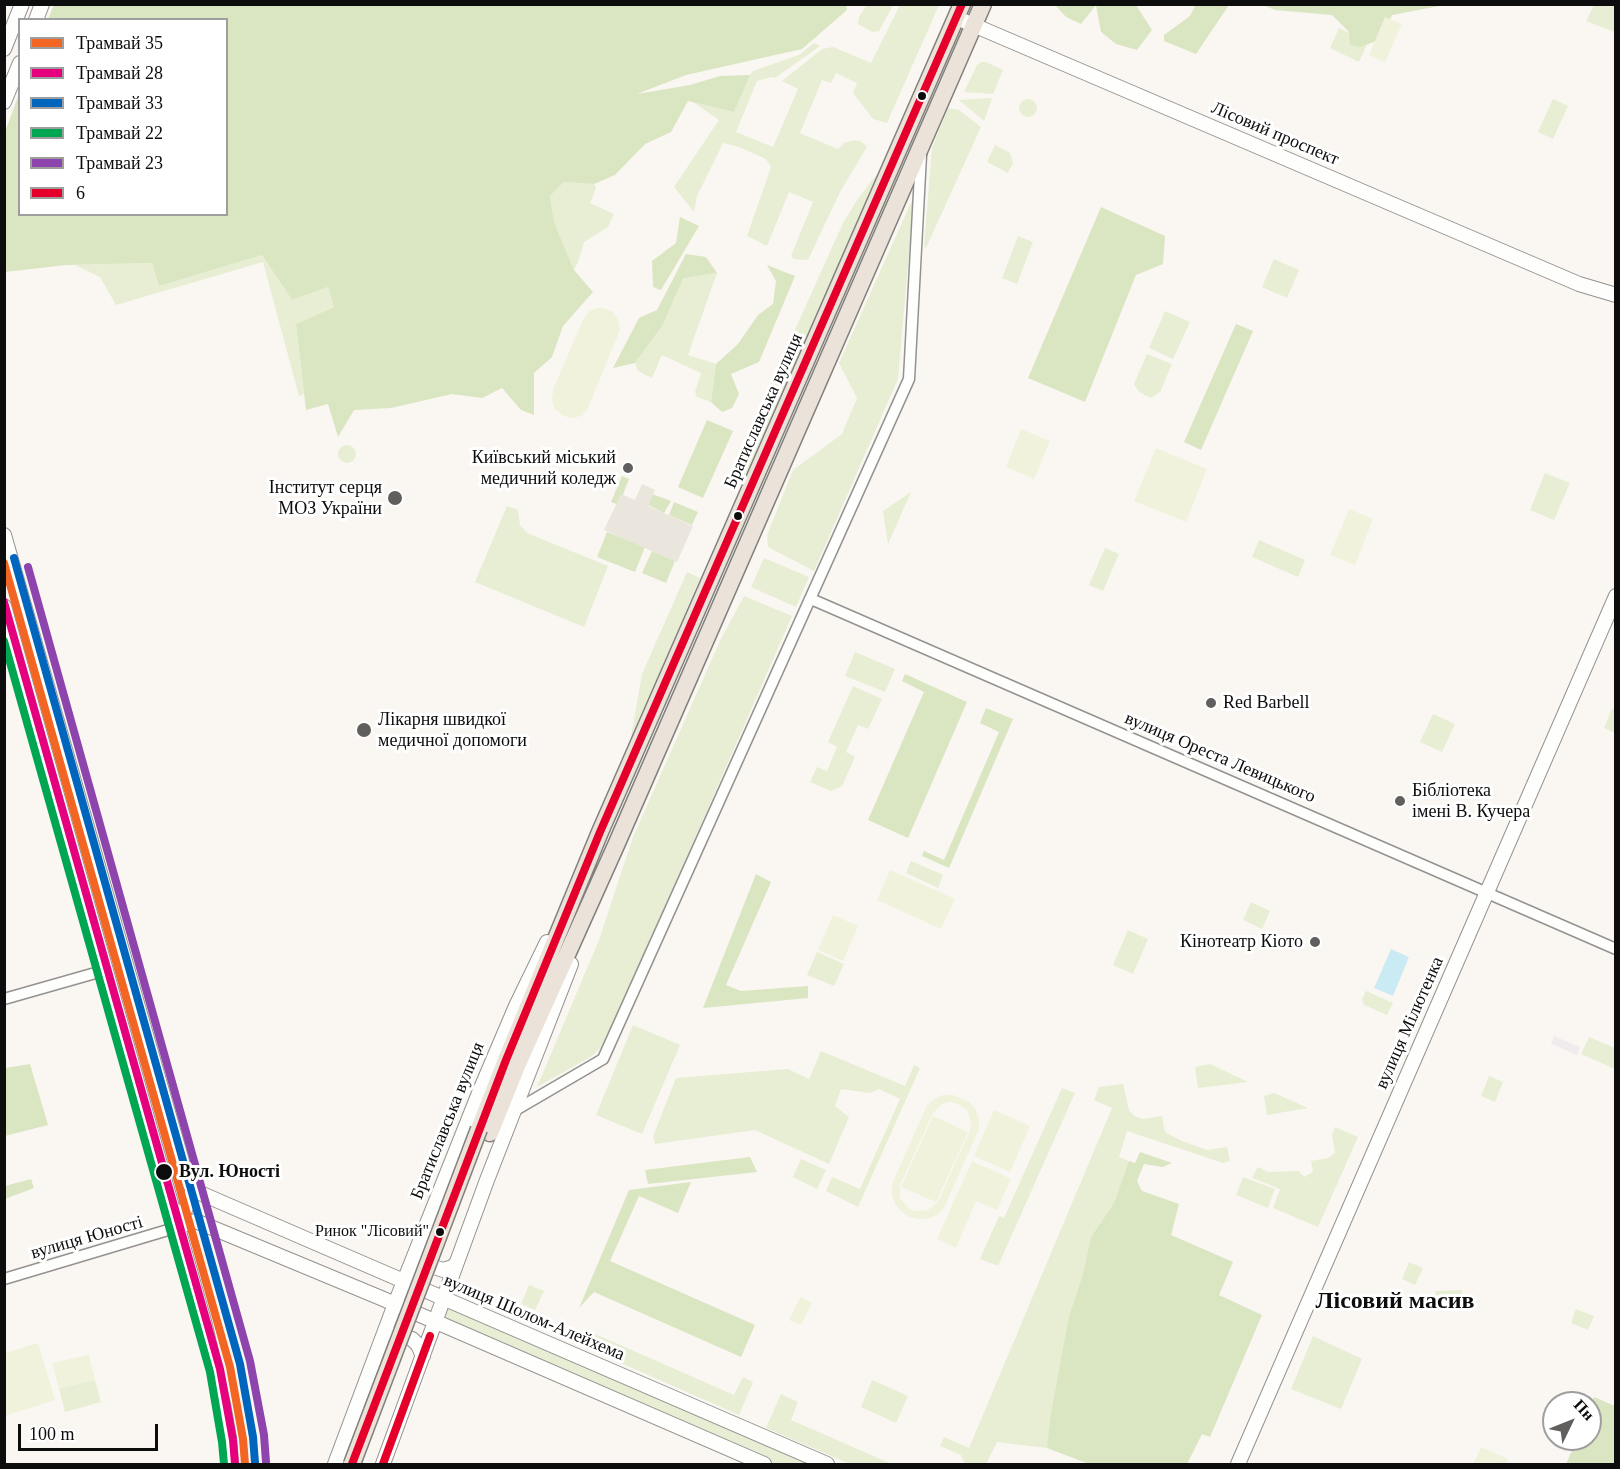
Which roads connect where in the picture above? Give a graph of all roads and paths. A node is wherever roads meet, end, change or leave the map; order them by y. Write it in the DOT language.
graph roads {
  1 [pos="22,4"];
  2 [pos="983,4"];
  3 [pos="959,11"];
  4 [pos="974,25"];
  5 [pos="4,49"];
  6 [pos="18,68"];
  7 [pos="4,102"];
  8 [pos="921,149"];
  9 [pos="1579,284"];
  10 [pos="1616,296"];
  11 [pos="1616,306"];
  12 [pos="4,535"];
  13 [pos="1616,597"];
  14 [pos="811,599"];
  15 [pos="4,606"];
  16 [pos="600,832"];
  17 [pos="617,843"];
  18 [pos="1487,892"];
  19 [pos="1616,949"];
  20 [pos="106,970"];
  21 [pos="4,999"];
  22 [pos="514,1111"];
  23 [pos="484,1131"];
  24 [pos="193,1190"];
  25 [pos="178,1227"];
  26 [pos="416,1249"];
  27 [pos="458,1262"];
  28 [pos="4,1279"];
  29 [pos="404,1282"];
  30 [pos="444,1299"];
  31 [pos="395,1304"];
  32 [pos="435,1323"];
  33 [pos="380,1345"];
  34 [pos="423,1356"];
  35 [pos="231,1464"];
  36 [pos="335,1464"];
  37 [pos="352,1464"];
  38 [pos="363,1464"];
  39 [pos="383,1464"];
  40 [pos="764,1464"];
  41 [pos="827,1464"];
  42 [pos="1238,1464"];
  1 -- 5 [label="street"];
  2 -- 4 [label="main road, Братиславська вулиця"];
  3 -- 4 [label="street, Лісовий проспект"];
  3 -- 16 [label="main road, Братиславська вулиця"];
  4 -- 8 [label="main road, Братиславська вулиця"];
  4 -- 9 [label="street, Лісовий проспект"];
  6 -- 7 [label="street"];
  8 -- 14 [label="street"];
  8 -- 17 [label="main road, Братиславська вулиця"];
  9 -- 10 [label="street, Лісовий проспект"];
  9 -- 11 [label="street, Лісовий проспект"];
  12 -- 24 [label="street"];
  13 -- 18 [label="street, вулиця Мілютенка"];
  14 -- 18 [label="street, вулиця Ореста Левицького"];
  14 -- 22 [label="street"];
  15 -- 20 [label="street"];
  16 -- 23 [label="main road, Братиславська вулиця"];
  16 -- 26 [label="street, Братиславська вулиця"];
  17 -- 22 [label="street, Братиславська вулиця"];
  17 -- 23 [label="main road, Братиславська вулиця"];
  18 -- 19 [label="street, вулиця Ореста Левицького"];
  18 -- 42 [label="street, вулиця Мілютенка"];
  20 -- 21 [label="street"];
  20 -- 25 [label="street"];
  22 -- 27 [label="street, Братиславська вулиця"];
  23 -- 37 [label="main road, Братиславська вулиця, bridge"];
  23 -- 38 [label="main road, Братиславська вулиця"];
  24 -- 25 [label="street"];
  24 -- 29 [label="street, вулиця Шолом-Алейхема"];
  25 -- 28 [label="street, вулиця Юності"];
  25 -- 31 [label="street"];
  25 -- 35 [label="street"];
  26 -- 27 [label="street"];
  26 -- 29 [label="street, Братиславська вулиця"];
  27 -- 30 [label="street, Братиславська вулиця"];
  29 -- 30 [label="street, вулиця Шолом-Алейхема"];
  29 -- 31 [label="street, Братиславська вулиця"];
  30 -- 32 [label="street, Братиславська вулиця"];
  30 -- 41 [label="street, вулиця Шолом-Алейхема"];
  31 -- 32 [label="street"];
  31 -- 33 [label="street, Братиславська вулиця"];
  32 -- 34 [label="street, Братиславська вулиця"];
  32 -- 40 [label="street"];
  33 -- 34 [label="street"];
  33 -- 36 [label="street, Братиславська вулиця"];
  34 -- 39 [label="street, Братиславська вулиця"];
}
